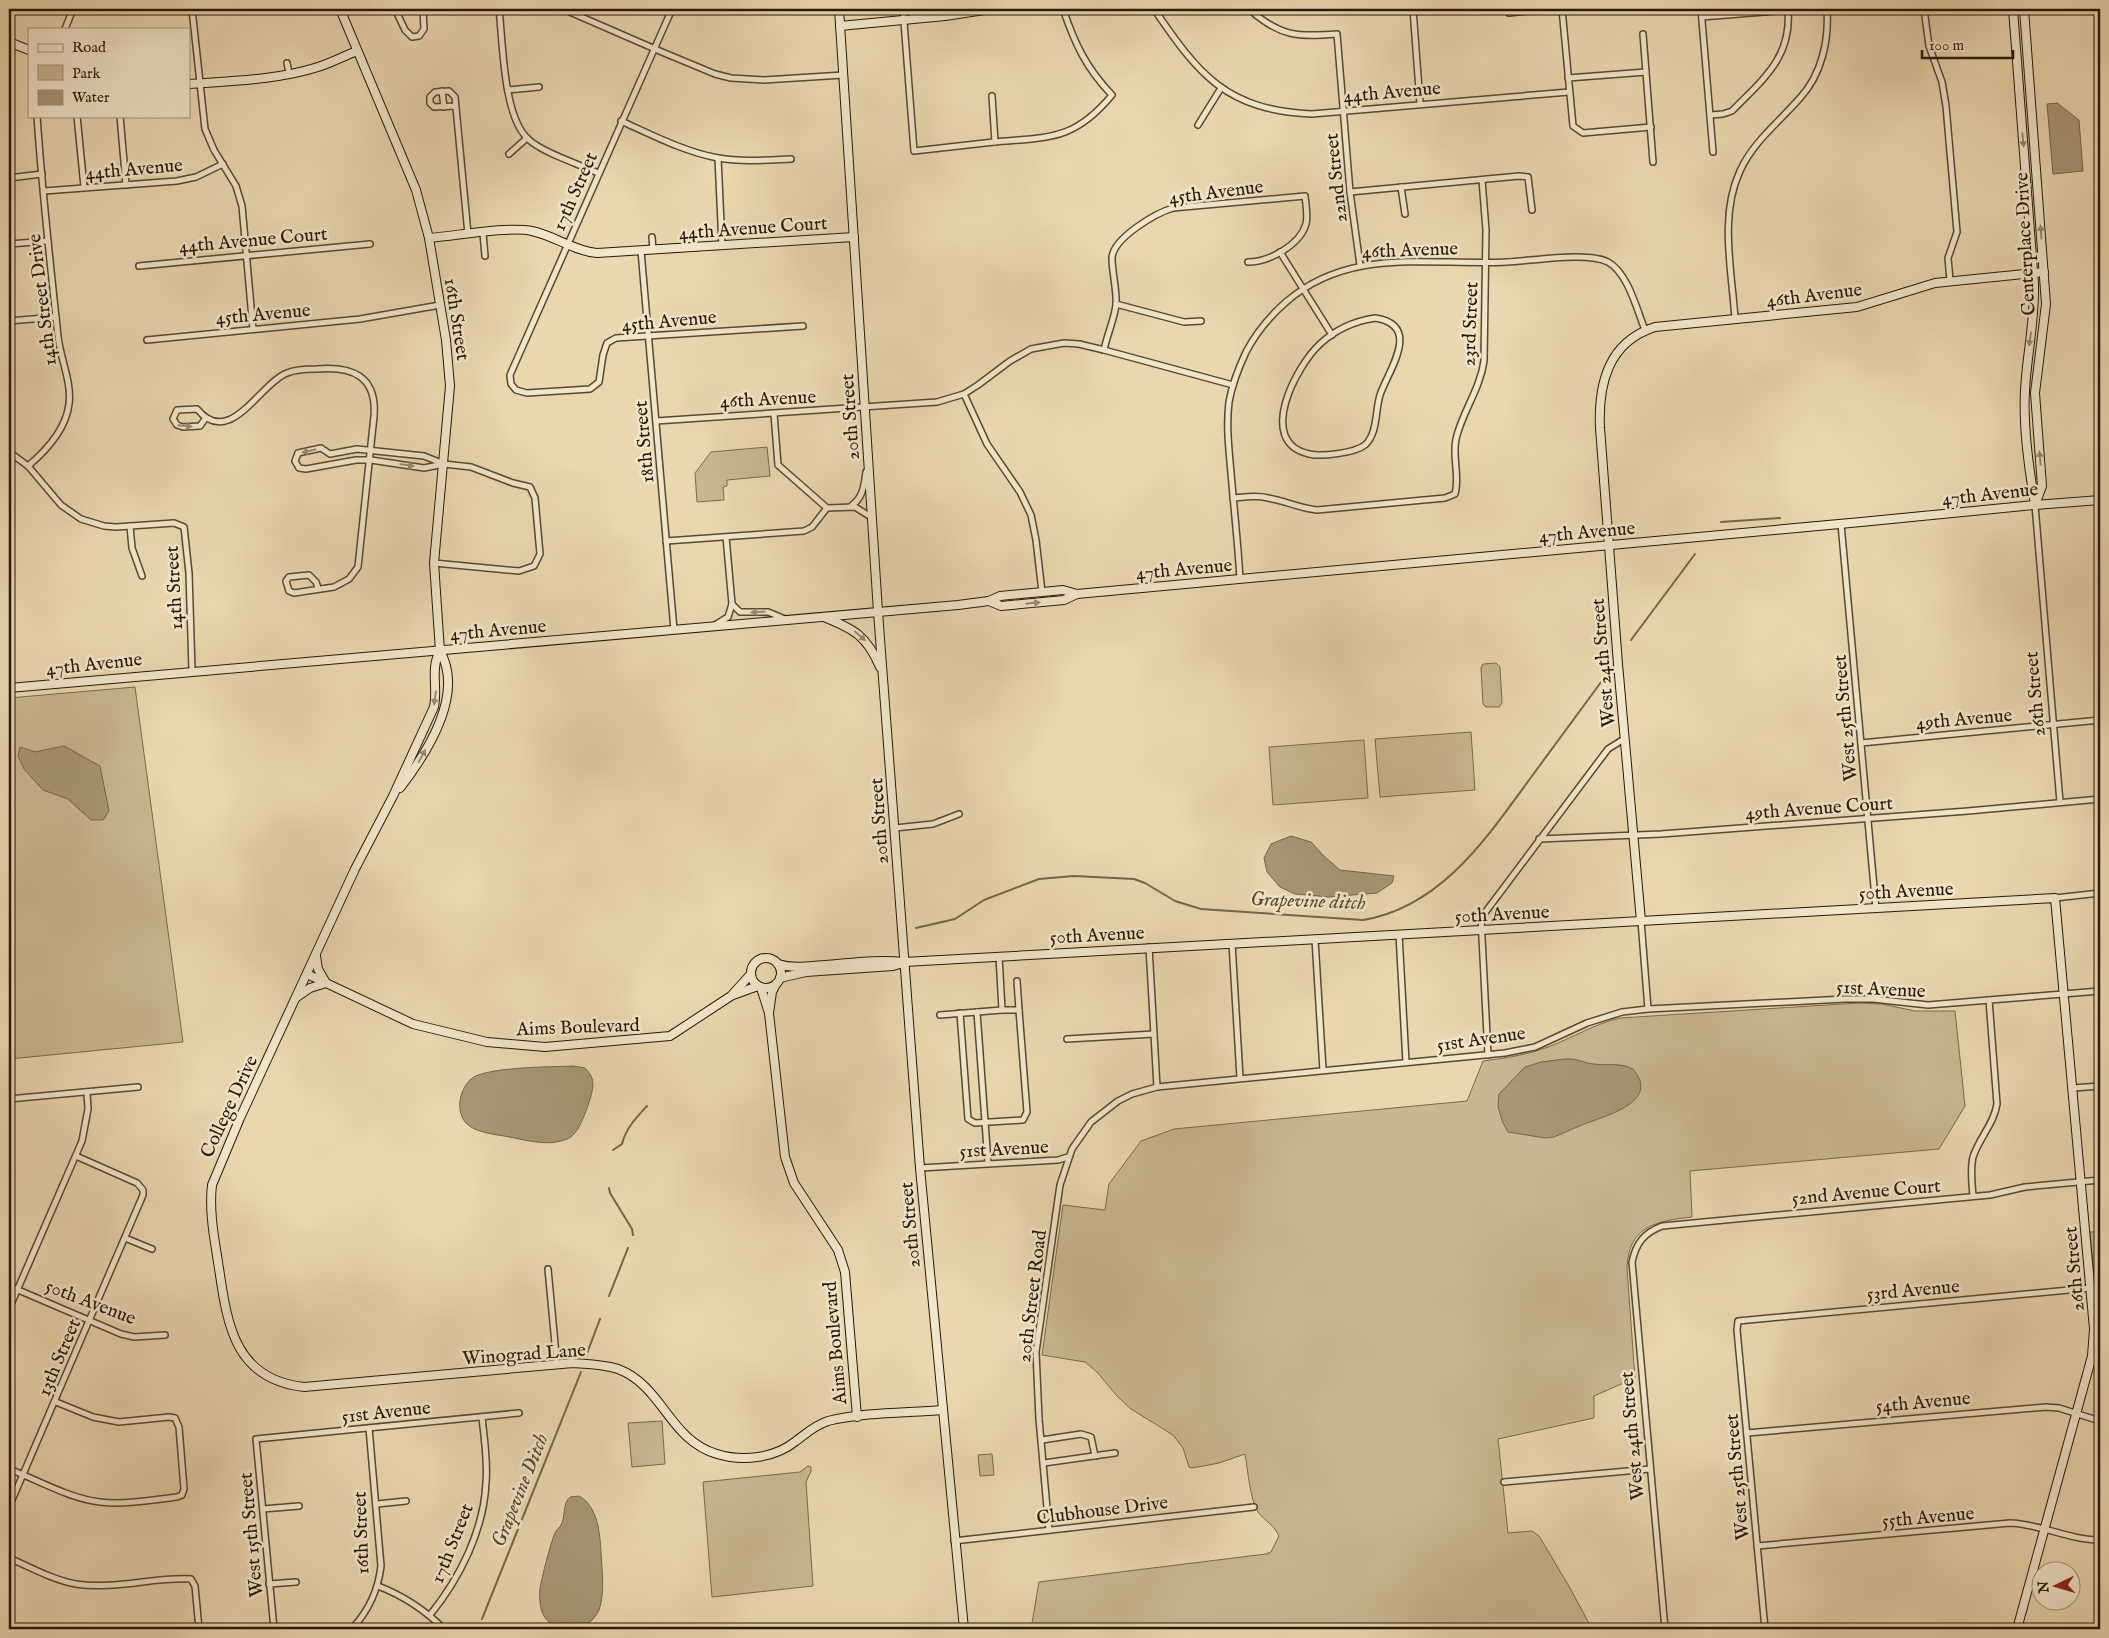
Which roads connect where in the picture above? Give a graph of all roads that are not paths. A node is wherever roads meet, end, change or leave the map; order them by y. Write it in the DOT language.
graph roads {
  1 [pos="73,9"];
  2 [pos="192,9"];
  3 [pos="340,9"];
  4 [pos="395,9"];
  5 [pos="423,9"];
  6 [pos="500,9"];
  7 [pos="563,9"];
  8 [pos="672,9"];
  9 [pos="839,9"];
  10 [pos="903,9"];
  11 [pos="991,9"];
  12 [pos="1063,9"];
  13 [pos="1154,9"];
  14 [pos="1249,9"];
  15 [pos="1413,9"];
  16 [pos="1547,9"];
  17 [pos="1562,9"];
  18 [pos="1701,9"];
  19 [pos="1788,9"];
  20 [pos="1828,9"];
  21 [pos="1924,9"];
  22 [pos="2013,9"];
  23 [pos="2024,9"];
  24 [pos="1737,11"];
  25 [pos="1509,13"];
  26 [pos="1702,17"];
  27 [pos="904,20"];
  28 [pos="840,26"];
  29 [pos="65,28"];
  30 [pos="1644,34"];
  31 [pos="9,42"];
  32 [pos="653,48"];
  33 [pos="28,50"];
  34 [pos="357,50"];
  35 [pos="287,63"];
  36 [pos="1646,72"];
  37 [pos="289,73"];
  38 [pos="843,75"];
  39 [pos="1568,78"];
  40 [pos="200,83"];
  41 [pos="190,84"];
  42 [pos="539,87"];
  43 [pos="1221,88"];
  44 [pos="508,90"];
  45 [pos="442,91"];
  46 [pos="1569,92"];
  47 [pos="992,96"];
  48 [pos="1420,104"];
  49 [pos="456,106"];
  50 [pos="444,107"];
  51 [pos="1343,111"];
  52 [pos="1710,115"];
  53 [pos="37,118"];
  54 [pos="77,118"];
  55 [pos="120,118"];
  56 [pos="621,121"];
  57 [pos="1198,125"];
  58 [pos="1651,127"];
  59 [pos="527,138"];
  60 [pos="995,142"];
  61 [pos="1712,152"];
  62 [pos="509,154"];
  63 [pos="718,158"];
  64 [pos="791,159"];
  65 [pos="1654,162"];
  66 [pos="223,164"];
  67 [pos="598,173"];
  68 [pos="42,174"];
  69 [pos="9,178"];
  70 [pos="1482,180"];
  71 [pos="126,185"];
  72 [pos="1401,187"];
  73 [pos="84,188"];
  74 [pos="44,191"];
  75 [pos="1350,192"];
  76 [pos="1532,210"];
  77 [pos="1405,214"];
  78 [pos="483,233"];
  79 [pos="468,234"];
  80 [pos="652,237"];
  81 [pos="854,237"];
  82 [pos="429,238"];
  83 [pos="48,241"];
  84 [pos="9,244"];
  85 [pos="370,244"];
  86 [pos="567,245"];
  87 [pos="722,245"];
  88 [pos="653,250"];
  89 [pos="641,251"];
  90 [pos="1280,252"];
  91 [pos="246,256"];
  92 [pos="485,256"];
  93 [pos="1248,262"];
  94 [pos="1486,263"];
  95 [pos="1360,265"];
  96 [pos="139,266"];
  97 [pos="2044,272"];
  98 [pos="2033,273"];
  99 [pos="1950,280"];
  100 [pos="1304,289"];
  101 [pos="1116,304"];
  102 [pos="440,305"];
  103 [pos="56,317"];
  104 [pos="1736,318"];
  105 [pos="9,321"];
  106 [pos="1201,321"];
  107 [pos="804,326"];
  108 [pos="253,329"];
  109 [pos="1645,330"];
  110 [pos="649,335"];
  111 [pos="1332,335"];
  112 [pos="147,340"];
  113 [pos="1104,350"];
  114 [pos="1233,385"];
  115 [pos="513,387"];
  116 [pos="964,394"];
  117 [pos="865,408"];
  118 [pos="774,414"];
  119 [pos="205,419"];
  120 [pos="656,421"];
  121 [pos="372,451"];
  122 [pos="9,452"];
  123 [pos="330,454"];
  124 [pos="868,457"];
  125 [pos="371,460"];
  126 [pos="331,464"];
  127 [pos="444,464"];
  128 [pos="28,466"];
  129 [pos="1233,498"];
  130 [pos="2100,500"];
  131 [pos="2035,505"];
  132 [pos="850,506"];
  133 [pos="827,508"];
  134 [pos="2036,517"];
  135 [pos="872,518"];
  136 [pos="1841,524"];
  137 [pos="130,526"];
  138 [pos="726,537"];
  139 [pos="666,541"];
  140 [pos="1609,545"];
  141 [pos="434,563"];
  142 [pos="142,576"];
  143 [pos="1240,579"];
  144 [pos="318,588"];
  145 [pos="1042,592"];
  146 [pos="1077,594"];
  147 [pos="989,602"];
  148 [pos="732,604"];
  149 [pos="878,612"];
  150 [pos="822,616"];
  151 [pos="786,620"];
  152 [pos="713,627"];
  153 [pos="674,630"];
  154 [pos="440,651"];
  155 [pos="192,670"];
  156 [pos="883,673"];
  157 [pos="9,688"];
  158 [pos="2100,720"];
  159 [pos="2053,724"];
  160 [pos="1624,739"];
  161 [pos="1861,743"];
  162 [pos="393,796"];
  163 [pos="2100,798"];
  164 [pos="2060,802"];
  165 [pos="959,814"];
  166 [pos="1868,819"];
  167 [pos="895,828"];
  168 [pos="1632,836"];
  169 [pos="1539,839"];
  170 [pos="2100,893"];
  171 [pos="2055,898"];
  172 [pos="1876,908"];
  173 [pos="1641,921"];
  174 [pos="1482,930"];
  175 [pos="1398,934"];
  176 [pos="1315,939"];
  177 [pos="1232,943"];
  178 [pos="1149,948"];
  179 [pos="316,955"];
  180 [pos="999,956"];
  181 [pos="904,962"];
  182 [pos="778,964"];
  183 [pos="307,974"];
  184 [pos="750,975"];
  185 [pos="778,981"];
  186 [pos="1017,981"];
  187 [pos="326,983"];
  188 [pos="760,987"];
  189 [pos="2100,991"];
  190 [pos="2064,994"];
  191 [pos="731,996"];
  192 [pos="296,998"];
  193 [pos="1990,1000"];
  194 [pos="1648,1009"];
  195 [pos="1002,1010"];
  196 [pos="1019,1010"];
  197 [pos="977,1012"];
  198 [pos="769,1013"];
  199 [pos="960,1013"];
  200 [pos="940,1015"];
  201 [pos="1154,1034"];
  202 [pos="1067,1039"];
  203 [pos="1488,1055"];
  204 [pos="1406,1062"];
  205 [pos="1322,1070"];
  206 [pos="1240,1078"];
  207 [pos="2100,1086"];
  208 [pos="138,1087"];
  209 [pos="1157,1087"];
  210 [pos="2073,1088"];
  211 [pos="87,1092"];
  212 [pos="9,1099"];
  213 [pos="986,1122"];
  214 [pos="76,1156"];
  215 [pos="1068,1157"];
  216 [pos="988,1163"];
  217 [pos="920,1168"];
  218 [pos="2100,1180"];
  219 [pos="2081,1181"];
  220 [pos="1973,1196"];
  221 [pos="126,1238"];
  222 [pos="1639,1242"];
  223 [pos="152,1249"];
  224 [pos="548,1269"];
  225 [pos="9,1286"];
  226 [pos="2090,1288"];
  227 [pos="17,1290"];
  228 [pos="9,1309"];
  229 [pos="1738,1321"];
  230 [pos="89,1322"];
  231 [pos="165,1335"];
  232 [pos="557,1365"];
  233 [pos="329,1386"];
  234 [pos="56,1402"];
  235 [pos="942,1410"];
  236 [pos="519,1413"];
  237 [pos="2077,1414"];
  238 [pos="482,1417"];
  239 [pos="857,1417"];
  240 [pos="2100,1421"];
  241 [pos="369,1428"];
  242 [pos="1747,1433"];
  243 [pos="256,1439"];
  244 [pos="1042,1440"];
  245 [pos="1116,1453"];
  246 [pos="1095,1456"];
  247 [pos="1044,1463"];
  248 [pos="9,1469"];
  249 [pos="1650,1469"];
  250 [pos="23,1475"];
  251 [pos="1504,1482"];
  252 [pos="406,1501"];
  253 [pos="377,1504"];
  254 [pos="299,1506"];
  255 [pos="9,1507"];
  256 [pos="1254,1507"];
  257 [pos="262,1509"];
  258 [pos="2045,1529"];
  259 [pos="1049,1530"];
  260 [pos="2100,1540"];
  261 [pos="954,1542"];
  262 [pos="1757,1546"];
  263 [pos="9,1558"];
  264 [pos="296,1582"];
  265 [pos="269,1584"];
  266 [pos="378,1586"];
  267 [pos="430,1615"];
  268 [pos="198,1629"];
  269 [pos="274,1629"];
  270 [pos="352,1629"];
  271 [pos="444,1629"];
  272 [pos="964,1629"];
  273 [pos="1665,1629"];
  274 [pos="1765,1629"];
  275 [pos="2017,1629"];
  1 -- 29 [label="street"];
  2 -- 40 [label="street"];
  3 -- 34 [label="street, 16th Street"];
  4 -- 5 [label="street"];
  6 -- 44 [label="street"];
  7 -- 32 [label="street"];
  8 -- 32 [label="street, 17th Street"];
  9 -- 28 [label="street, 20th Street"];
  10 -- 27 [label="street"];
  11 -- 27 [label="street"];
  12 -- 60 [label="street"];
  13 -- 43 [label="street, 44th Avenue"];
  14 -- 51 [label="street, 22nd Street"];
  15 -- 48 [label="street"];
  16 -- 25 [label="street"];
  17 -- 39 [label="street"];
  18 -- 26 [label="street"];
  19 -- 24 [label="street"];
  19 -- 52 [label="street"];
  20 -- 104 [label="street"];
  21 -- 99 [label="street"];
  22 -- 98 [label="street, Centerplace Drive, one-way"];
  97 -- 23 [label="street, Centerplace Drive, one-way"];
  24 -- 26 [label="street"];
  26 -- 52 [label="street"];
  27 -- 28 [label="street"];
  27 -- 60 [label="street"];
  28 -- 38 [label="street, 20th Street"];
  30 -- 36 [label="street"];
  31 -- 33 [label="street"];
  32 -- 38 [label="street"];
  32 -- 56 [label="street, 17th Street"];
  34 -- 37 [label="street"];
  34 -- 82 [label="street, 16th Street"];
  35 -- 37 [label="street"];
  36 -- 39 [label="street"];
  36 -- 58 [label="street"];
  37 -- 40 [label="street"];
  38 -- 81 [label="street, 20th Street"];
  39 -- 46 [label="street"];
  40 -- 41 [label="street"];
  40 -- 66 [label="street"];
  42 -- 44 [label="street"];
  43 -- 51 [label="street, 44th Avenue"];
  43 -- 57 [label="street"];
  44 -- 59 [label="street"];
  45 -- 49 [label="street"];
  45 -- 50 [label="street"];
  45 -- 50 [label="street"];
  46 -- 48 [label="street, 44th Avenue"];
  46 -- 58 [label="street"];
  47 -- 60 [label="street"];
  48 -- 51 [label="street, 44th Avenue"];
  49 -- 50 [label="street"];
  49 -- 79 [label="street"];
  51 -- 75 [label="street, 22nd Street"];
  52 -- 61 [label="street"];
  53 -- 68 [label="street, 14th Street Drive"];
  54 -- 73 [label="street"];
  55 -- 71 [label="street"];
  56 -- 63 [label="street"];
  56 -- 67 [label="street, 17th Street"];
  58 -- 65 [label="street"];
  59 -- 62 [label="street"];
  59 -- 67 [label="street"];
  63 -- 64 [label="street"];
  63 -- 87 [label="street"];
  66 -- 71 [label="street, 44th Avenue"];
  66 -- 91 [label="street"];
  67 -- 86 [label="street, 17th Street"];
  68 -- 69 [label="street"];
  68 -- 74 [label="street, 14th Street Drive"];
  70 -- 72 [label="street"];
  70 -- 76 [label="street"];
  70 -- 94 [label="street, 23rd Street"];
  71 -- 73 [label="street, 44th Avenue"];
  72 -- 75 [label="street"];
  72 -- 77 [label="street"];
  73 -- 74 [label="street, 44th Avenue"];
  74 -- 83 [label="street, 14th Street Drive"];
  75 -- 95 [label="street, 22nd Street"];
  78 -- 79 [label="street, 44th Avenue Court"];
  78 -- 86 [label="street, 44th Avenue Court"];
  78 -- 92 [label="street"];
  79 -- 82 [label="street, 44th Avenue Court"];
  80 -- 88 [label="street, 44th Avenue Court"];
  81 -- 87 [label="street, 44th Avenue Court"];
  81 -- 117 [label="street, 20th Street"];
  82 -- 102 [label="street, 16th Street"];
  83 -- 84 [label="street"];
  83 -- 103 [label="street, 14th Street Drive"];
  85 -- 91 [label="street, 44th Avenue Court"];
  86 -- 89 [label="street, 44th Avenue Court"];
  86 -- 115 [label="street, 17th Street"];
  87 -- 88 [label="street, 44th Avenue Court"];
  88 -- 89 [label="street, 44th Avenue Court"];
  89 -- 110 [label="street, 18th Street"];
  90 -- 93 [label="street"];
  90 -- 100 [label="street"];
  90 -- 101 [label="street, 45th Avenue"];
  91 -- 96 [label="street, 44th Avenue Court"];
  91 -- 108 [label="street"];
  94 -- 95 [label="street, 46th Avenue"];
  94 -- 109 [label="street, 46th Avenue"];
  94 -- 129 [label="street, 23rd Street"];
  95 -- 100 [label="street, 46th Avenue"];
  97 -- 98 [label="street, 46th Avenue"];
  131 -- 97 [label="street, Centerplace Drive, one-way"];
  98 -- 99 [label="street, 46th Avenue"];
  98 -- 131 [label="street, Centerplace Drive, one-way"];
  99 -- 104 [label="street, 46th Avenue"];
  100 -- 111 [label="street"];
  100 -- 114 [label="street, 46th Avenue"];
  101 -- 106 [label="street"];
  101 -- 113 [label="street"];
  102 -- 108 [label="street, 45th Avenue"];
  102 -- 127 [label="street, 16th Street"];
  103 -- 105 [label="street"];
  103 -- 128 [label="street, 14th Street Drive"];
  104 -- 109 [label="street, 46th Avenue"];
  107 -- 110 [label="street, 45th Avenue"];
  108 -- 112 [label="street, 45th Avenue"];
  109 -- 140 [label="street, West 24th Street"];
  110 -- 115 [label="street, 45th Avenue"];
  110 -- 120 [label="street, 18th Street"];
  111 -- 111 [label="street"];
  113 -- 114 [label="street, 46th Avenue"];
  113 -- 116 [label="street, 46th Avenue"];
  114 -- 129 [label="street"];
  116 -- 117 [label="street, 46th Avenue"];
  116 -- 145 [label="street"];
  117 -- 118 [label="street, 46th Avenue"];
  117 -- 124 [label="street, 20th Street"];
  118 -- 120 [label="street, 46th Avenue"];
  118 -- 133 [label="street"];
  119 -- 119 [label="street, one-way"];
  119 -- 121 [label="street"];
  120 -- 139 [label="street, 18th Street"];
  121 -- 123 [label="street"];
  121 -- 125 [label="street"];
  121 -- 127 [label="street"];
  122 -- 128 [label="street, 14th Street"];
  123 -- 126 [label="street"];
  123 -- 126 [label="street, one-way"];
  124 -- 132 [label="street"];
  124 -- 135 [label="street, 20th Street"];
  125 -- 126 [label="street"];
  125 -- 127 [label="street, one-way"];
  125 -- 144 [label="street"];
  127 -- 141 [label="street, 16th Street"];
  127 -- 141 [label="street"];
  128 -- 137 [label="street, 14th Street"];
  129 -- 143 [label="street"];
  130 -- 131 [label="street, 47th Avenue"];
  131 -- 134 [label="street, Centerplace Drive"];
  131 -- 136 [label="street, 47th Avenue"];
  132 -- 133 [label="street"];
  132 -- 135 [label="street"];
  133 -- 138 [label="street"];
  134 -- 159 [label="street, 26th Street"];
  135 -- 149 [label="street, 20th Street"];
  136 -- 140 [label="street, 47th Avenue"];
  136 -- 161 [label="street, West 25th Street"];
  137 -- 142 [label="street"];
  137 -- 155 [label="street, 14th Street"];
  138 -- 139 [label="street"];
  138 -- 148 [label="street"];
  139 -- 153 [label="street, 18th Street"];
  140 -- 143 [label="street, 47th Avenue"];
  140 -- 160 [label="street, West 24th Street"];
  141 -- 154 [label="street, 16th Street"];
  143 -- 146 [label="street, 47th Avenue"];
  144 -- 144 [label="street"];
  145 -- 146 [label="street, 47th Avenue"];
  145 -- 147 [label="street, 47th Avenue"];
  147 -- 146 [label="street, 47th Avenue, one-way"];
  147 -- 149 [label="street, 47th Avenue"];
  151 -- 148 [label="street, one-way"];
  148 -- 152 [label="street"];
  149 -- 150 [label="street, 47th Avenue"];
  149 -- 156 [label="street, 20th Street"];
  150 -- 151 [label="street, 47th Avenue"];
  150 -- 156 [label="street, one-way"];
  151 -- 152 [label="street, 47th Avenue"];
  152 -- 153 [label="street, 47th Avenue"];
  153 -- 154 [label="street, 47th Avenue"];
  154 -- 155 [label="street, 47th Avenue"];
  154 -- 162 [label="street, College Drive, one-way"];
  162 -- 154 [label="street, College Drive, one-way"];
  155 -- 157 [label="street, 47th Avenue"];
  156 -- 167 [label="street, 20th Street"];
  158 -- 159 [label="street, 49th Avenue"];
  159 -- 161 [label="street, 49th Avenue"];
  159 -- 164 [label="street, 26th Street"];
  160 -- 168 [label="street, West 24th Street"];
  160 -- 169 [label="street"];
  161 -- 166 [label="street, West 25th Street"];
  162 -- 179 [label="street, College Drive"];
  163 -- 164 [label="street, 49th Avenue Court"];
  164 -- 166 [label="street, 49th Avenue Court"];
  165 -- 167 [label="street"];
  166 -- 168 [label="street, 49th Avenue Court"];
  166 -- 172 [label="street, West 25th Street"];
  167 -- 181 [label="street, 20th Street"];
  168 -- 169 [label="street, 49th Avenue Court"];
  168 -- 173 [label="street, West 24th Street"];
  169 -- 174 [label="street"];
  170 -- 171 [label="street, 50th Avenue"];
  171 -- 172 [label="street, 50th Avenue"];
  171 -- 190 [label="street, 26th Street"];
  172 -- 173 [label="street, 50th Avenue"];
  173 -- 174 [label="street, 50th Avenue"];
  173 -- 194 [label="street, West 24th Street"];
  174 -- 175 [label="street, 50th Avenue"];
  174 -- 203 [label="street"];
  175 -- 176 [label="street, 50th Avenue"];
  175 -- 204 [label="street"];
  176 -- 177 [label="street, 50th Avenue"];
  176 -- 205 [label="street"];
  177 -- 178 [label="street, 50th Avenue"];
  177 -- 206 [label="street"];
  178 -- 180 [label="street, 50th Avenue"];
  178 -- 201 [label="street"];
  179 -- 183 [label="street, College Drive"];
  179 -- 187 [label="street"];
  180 -- 181 [label="street, 50th Avenue"];
  180 -- 195 [label="street"];
  181 -- 182 [label="street, 50th Avenue"];
  181 -- 185 [label="street, 50th Avenue"];
  181 -- 217 [label="street, 20th Street"];
  182 -- 184 [label="street"];
  182 -- 185 [label="street"];
  183 -- 187 [label="street, Aims Boulevard"];
  183 -- 192 [label="street, College Drive"];
  184 -- 188 [label="street"];
  184 -- 191 [label="street, Aims Boulevard"];
  185 -- 188 [label="street"];
  185 -- 198 [label="street, Aims Boulevard"];
  186 -- 196 [label="street"];
  187 -- 191 [label="street, Aims Boulevard"];
  187 -- 192 [label="street"];
  188 -- 191 [label="street, Aims Boulevard"];
  188 -- 198 [label="street, Aims Boulevard"];
  189 -- 190 [label="street, 51st Avenue"];
  190 -- 193 [label="street, 51st Avenue"];
  190 -- 210 [label="street, 26th Street"];
  192 -- 233 [label="street, College Drive"];
  193 -- 194 [label="street, 51st Avenue"];
  193 -- 220 [label="street"];
  194 -- 203 [label="street, 51st Avenue"];
  195 -- 196 [label="street"];
  195 -- 197 [label="street"];
  196 -- 213 [label="street"];
  197 -- 199 [label="street"];
  197 -- 213 [label="street"];
  198 -- 239 [label="street, Aims Boulevard"];
  199 -- 200 [label="street"];
  199 -- 213 [label="street"];
  201 -- 202 [label="street"];
  201 -- 209 [label="street"];
  203 -- 204 [label="street, 51st Avenue"];
  204 -- 205 [label="street, 51st Avenue"];
  205 -- 206 [label="street, 51st Avenue"];
  206 -- 209 [label="street, 51st Avenue"];
  207 -- 210 [label="street"];
  208 -- 211 [label="street"];
  209 -- 215 [label="street, 51st Avenue"];
  210 -- 219 [label="street, 26th Street"];
  211 -- 212 [label="street"];
  211 -- 214 [label="street"];
  213 -- 216 [label="street"];
  214 -- 221 [label="street, 13th Street"];
  214 -- 227 [label="street"];
  215 -- 216 [label="street, 51st Avenue"];
  215 -- 244 [label="street, 20th Street Road"];
  216 -- 217 [label="street, 51st Avenue"];
  217 -- 235 [label="street, 20th Street"];
  218 -- 219 [label="street, 52nd Avenue Court"];
  219 -- 220 [label="street, 52nd Avenue Court"];
  219 -- 226 [label="street, 26th Street"];
  220 -- 222 [label="street, 52nd Avenue Court"];
  221 -- 223 [label="street"];
  221 -- 230 [label="street, 13th Street"];
  222 -- 249 [label="street, West 24th Street"];
  224 -- 232 [label="street"];
  225 -- 227 [label="street, 50th Avenue"];
  226 -- 229 [label="street, 53rd Avenue"];
  226 -- 237 [label="street, 26th Street"];
  227 -- 228 [label="street"];
  227 -- 230 [label="street, 50th Avenue"];
  229 -- 242 [label="street, West 25th Street"];
  230 -- 231 [label="street, 50th Avenue"];
  230 -- 234 [label="street, 13th Street"];
  232 -- 233 [label="street, Winograd Lane"];
  232 -- 239 [label="street, Winograd Lane"];
  234 -- 250 [label="street, 13th Street"];
  234 -- 250 [label="street"];
  235 -- 239 [label="street"];
  235 -- 261 [label="street, 20th Street"];
  236 -- 238 [label="street, 51st Avenue"];
  237 -- 240 [label="street, 54th Avenue"];
  237 -- 242 [label="street, 54th Avenue"];
  237 -- 258 [label="street, 26th Street"];
  238 -- 241 [label="street, 51st Avenue"];
  238 -- 267 [label="street, 17th Street"];
  241 -- 243 [label="street, 51st Avenue"];
  241 -- 253 [label="street, 16th Street"];
  242 -- 262 [label="street, West 25th Street"];
  243 -- 257 [label="street, West 15th Street"];
  244 -- 246 [label="street"];
  244 -- 247 [label="street, 20th Street Road"];
  245 -- 246 [label="street"];
  246 -- 247 [label="street"];
  247 -- 259 [label="street, 20th Street Road"];
  248 -- 250 [label="street"];
  249 -- 251 [label="street"];
  249 -- 273 [label="street, West 24th Street"];
  250 -- 255 [label="street, 13th Street"];
  252 -- 253 [label="street"];
  253 -- 266 [label="street, 16th Street"];
  254 -- 257 [label="street"];
  256 -- 259 [label="street, Clubhouse Drive"];
  257 -- 265 [label="street, West 15th Street"];
  258 -- 260 [label="street, 55th Avenue"];
  258 -- 262 [label="street, 55th Avenue"];
  258 -- 275 [label="street, 26th Street"];
  259 -- 261 [label="street, Clubhouse Drive"];
  261 -- 272 [label="street, 20th Street"];
  262 -- 274 [label="street, West 25th Street"];
  263 -- 268 [label="street"];
  264 -- 265 [label="street"];
  265 -- 269 [label="street, West 15th Street"];
  266 -- 267 [label="street"];
  266 -- 270 [label="street, 16th Street"];
  267 -- 271 [label="street"];
}
